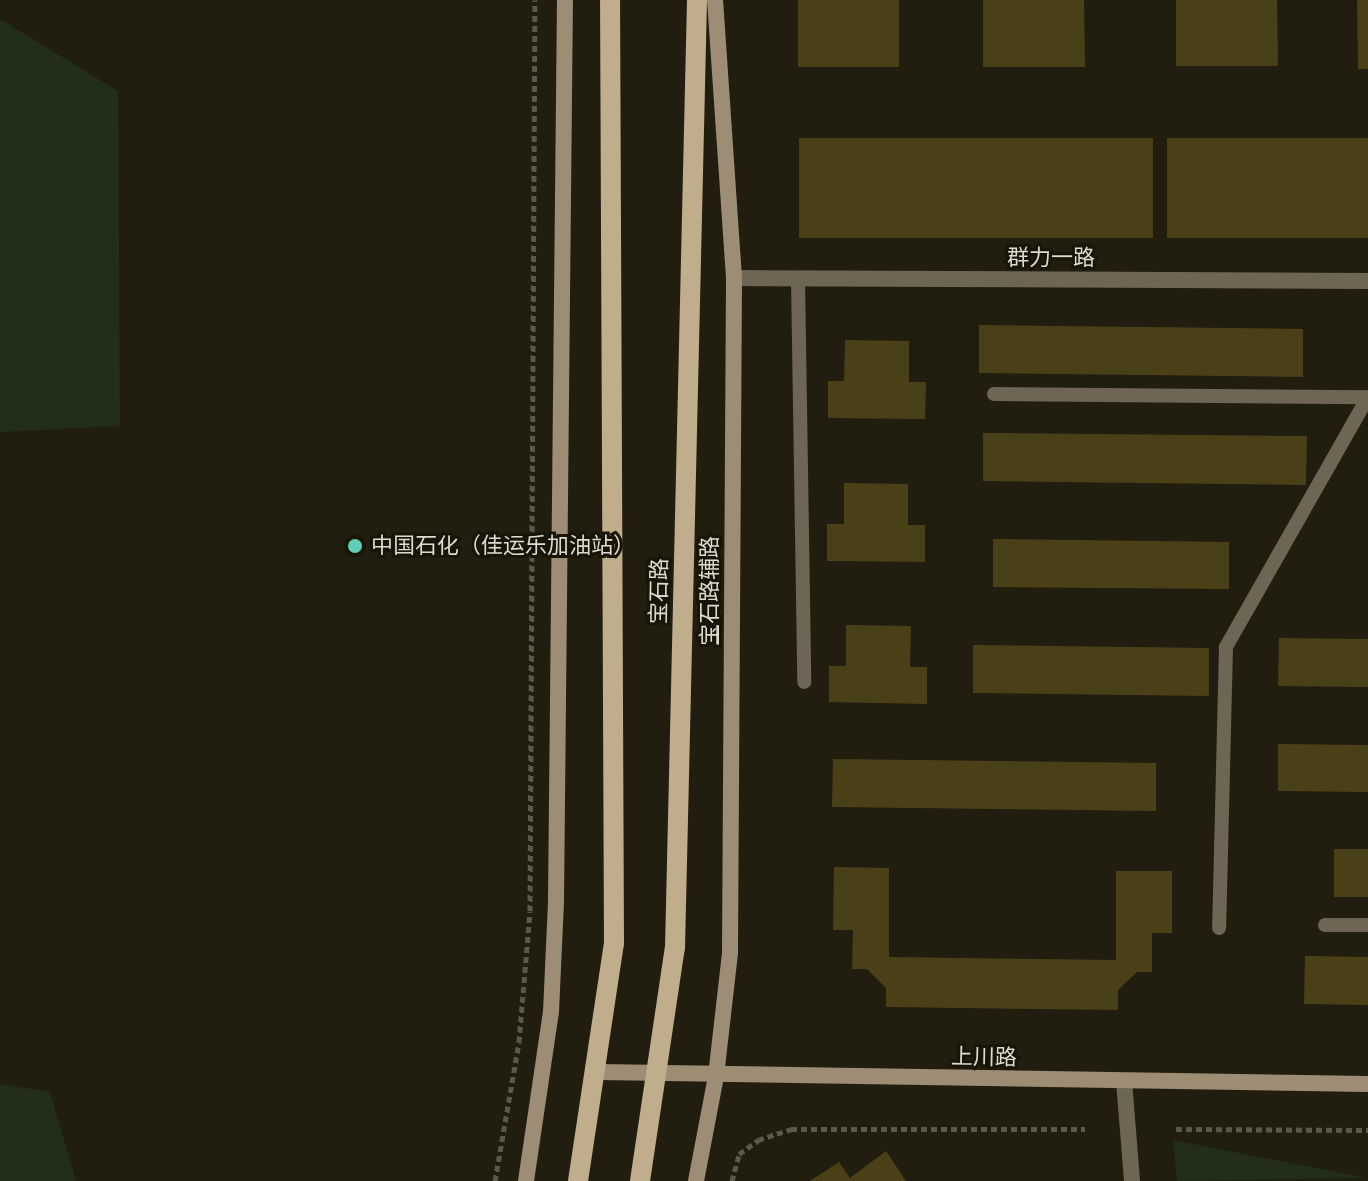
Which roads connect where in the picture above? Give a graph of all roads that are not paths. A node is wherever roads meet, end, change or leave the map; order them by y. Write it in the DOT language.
graph roads {
  1 [pos="565,0"];
  2 [pos="610,0"];
  3 [pos="697,0"];
  4 [pos="715,0"];
  5 [pos="734,278"];
  6 [pos="798,279"];
  7 [pos="1368,281"];
  8 [pos="994,394"];
  9 [pos="804,682"];
  10 [pos="1325,925"];
  11 [pos="1368,925"];
  12 [pos="1219,928"];
  13 [pos="599,1072"];
  14 [pos="660,1074"];
  15 [pos="716,1076"];
  16 [pos="1124,1081"];
  17 [pos="1368,1084"];
  18 [pos="526,1181"];
  19 [pos="578,1181"];
  20 [pos="640,1181"];
  21 [pos="696,1181"];
  22 [pos="1132,1181"];
  1 -- 18 [label="main road"];
  2 -- 13 [label="main road, 宝石路"];
  3 -- 14 [label="main road, 宝石路"];
  4 -- 5 [label="main road, 宝石路辅路"];
  5 -- 6 [label="street, 群力一路"];
  5 -- 15 [label="main road, 宝石路辅路"];
  6 -- 7 [label="street, 群力一路"];
  6 -- 9 [label="lane"];
  8 -- 12 [label="lane"];
  10 -- 11 [label="lane"];
  13 -- 14 [label="main road, 上川路"];
  13 -- 19 [label="main road, 宝石路"];
  14 -- 15 [label="main road, 上川路"];
  14 -- 20 [label="main road, 宝石路"];
  15 -- 16 [label="main road, 上川路"];
  15 -- 21 [label="main road, 宝石路辅路"];
  16 -- 17 [label="main road, 上川路"];
  16 -- 22 [label="street"];
}
